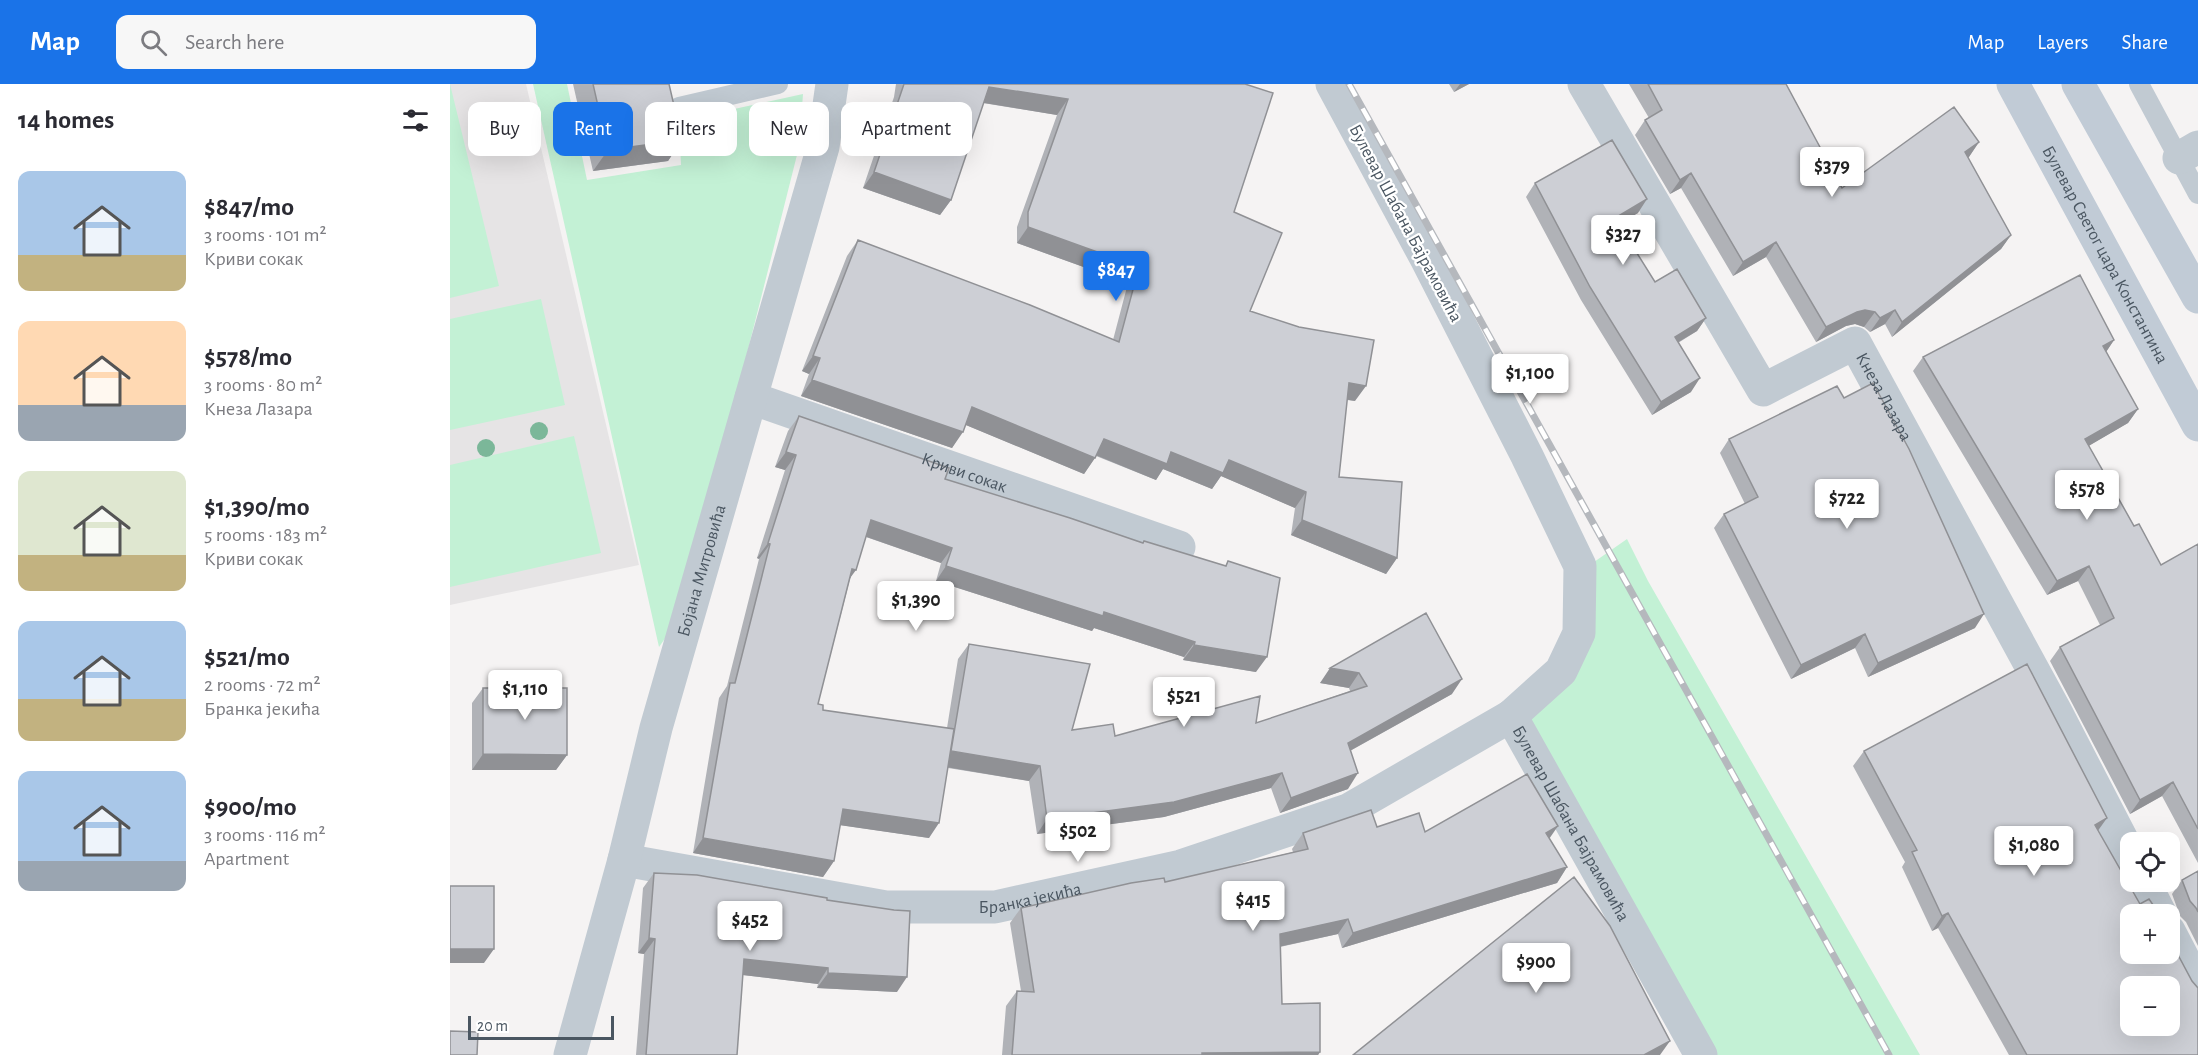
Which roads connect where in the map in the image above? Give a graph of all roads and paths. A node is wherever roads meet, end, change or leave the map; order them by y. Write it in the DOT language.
graph roads {
  1 [pos="778,84"];
  2 [pos="832,84"];
  3 [pos="1332,84"];
  4 [pos="1584,84"];
  5 [pos="2013,84"];
  6 [pos="2078,84"];
  7 [pos="2139,84"];
  8 [pos="701,102"];
  9 [pos="2188,152"];
  10 [pos="2198,194"];
  11 [pos="2198,297"];
  12 [pos="751,398"];
  13 [pos="2198,425"];
  14 [pos="1179,547"];
  15 [pos="1511,716"];
  16 [pos="2120,836"];
  17 [pos="624,860"];
  18 [pos="2180,952"];
  19 [pos="2198,987"];
  20 [pos="570,1055"];
  21 [pos="1701,1055"];
  1 -- 8 [label="lane"];
  2 -- 12 [label="street, Бојана Митровића"];
  3 -- 15 [label="street, Булевар Шабана Бајрамовића"];
  4 -- 16 [label="street, Кнеза Лазара"];
  5 -- 13 [label="main road, Булевар Светог цара Константина"];
  6 -- 11 [label="main road"];
  7 -- 9 [label="lane"];
  9 -- 10 [label="lane"];
  12 -- 14 [label="street, Криви сокак"];
  12 -- 17 [label="street, Бојана Митровића"];
  15 -- 17 [label="street, Бранка јекића"];
  15 -- 21 [label="street, Булевар Шабана Бајрамовића"];
  17 -- 20 [label="street, Бојана Митровића"];
  18 -- 19 [label="street"];
}
